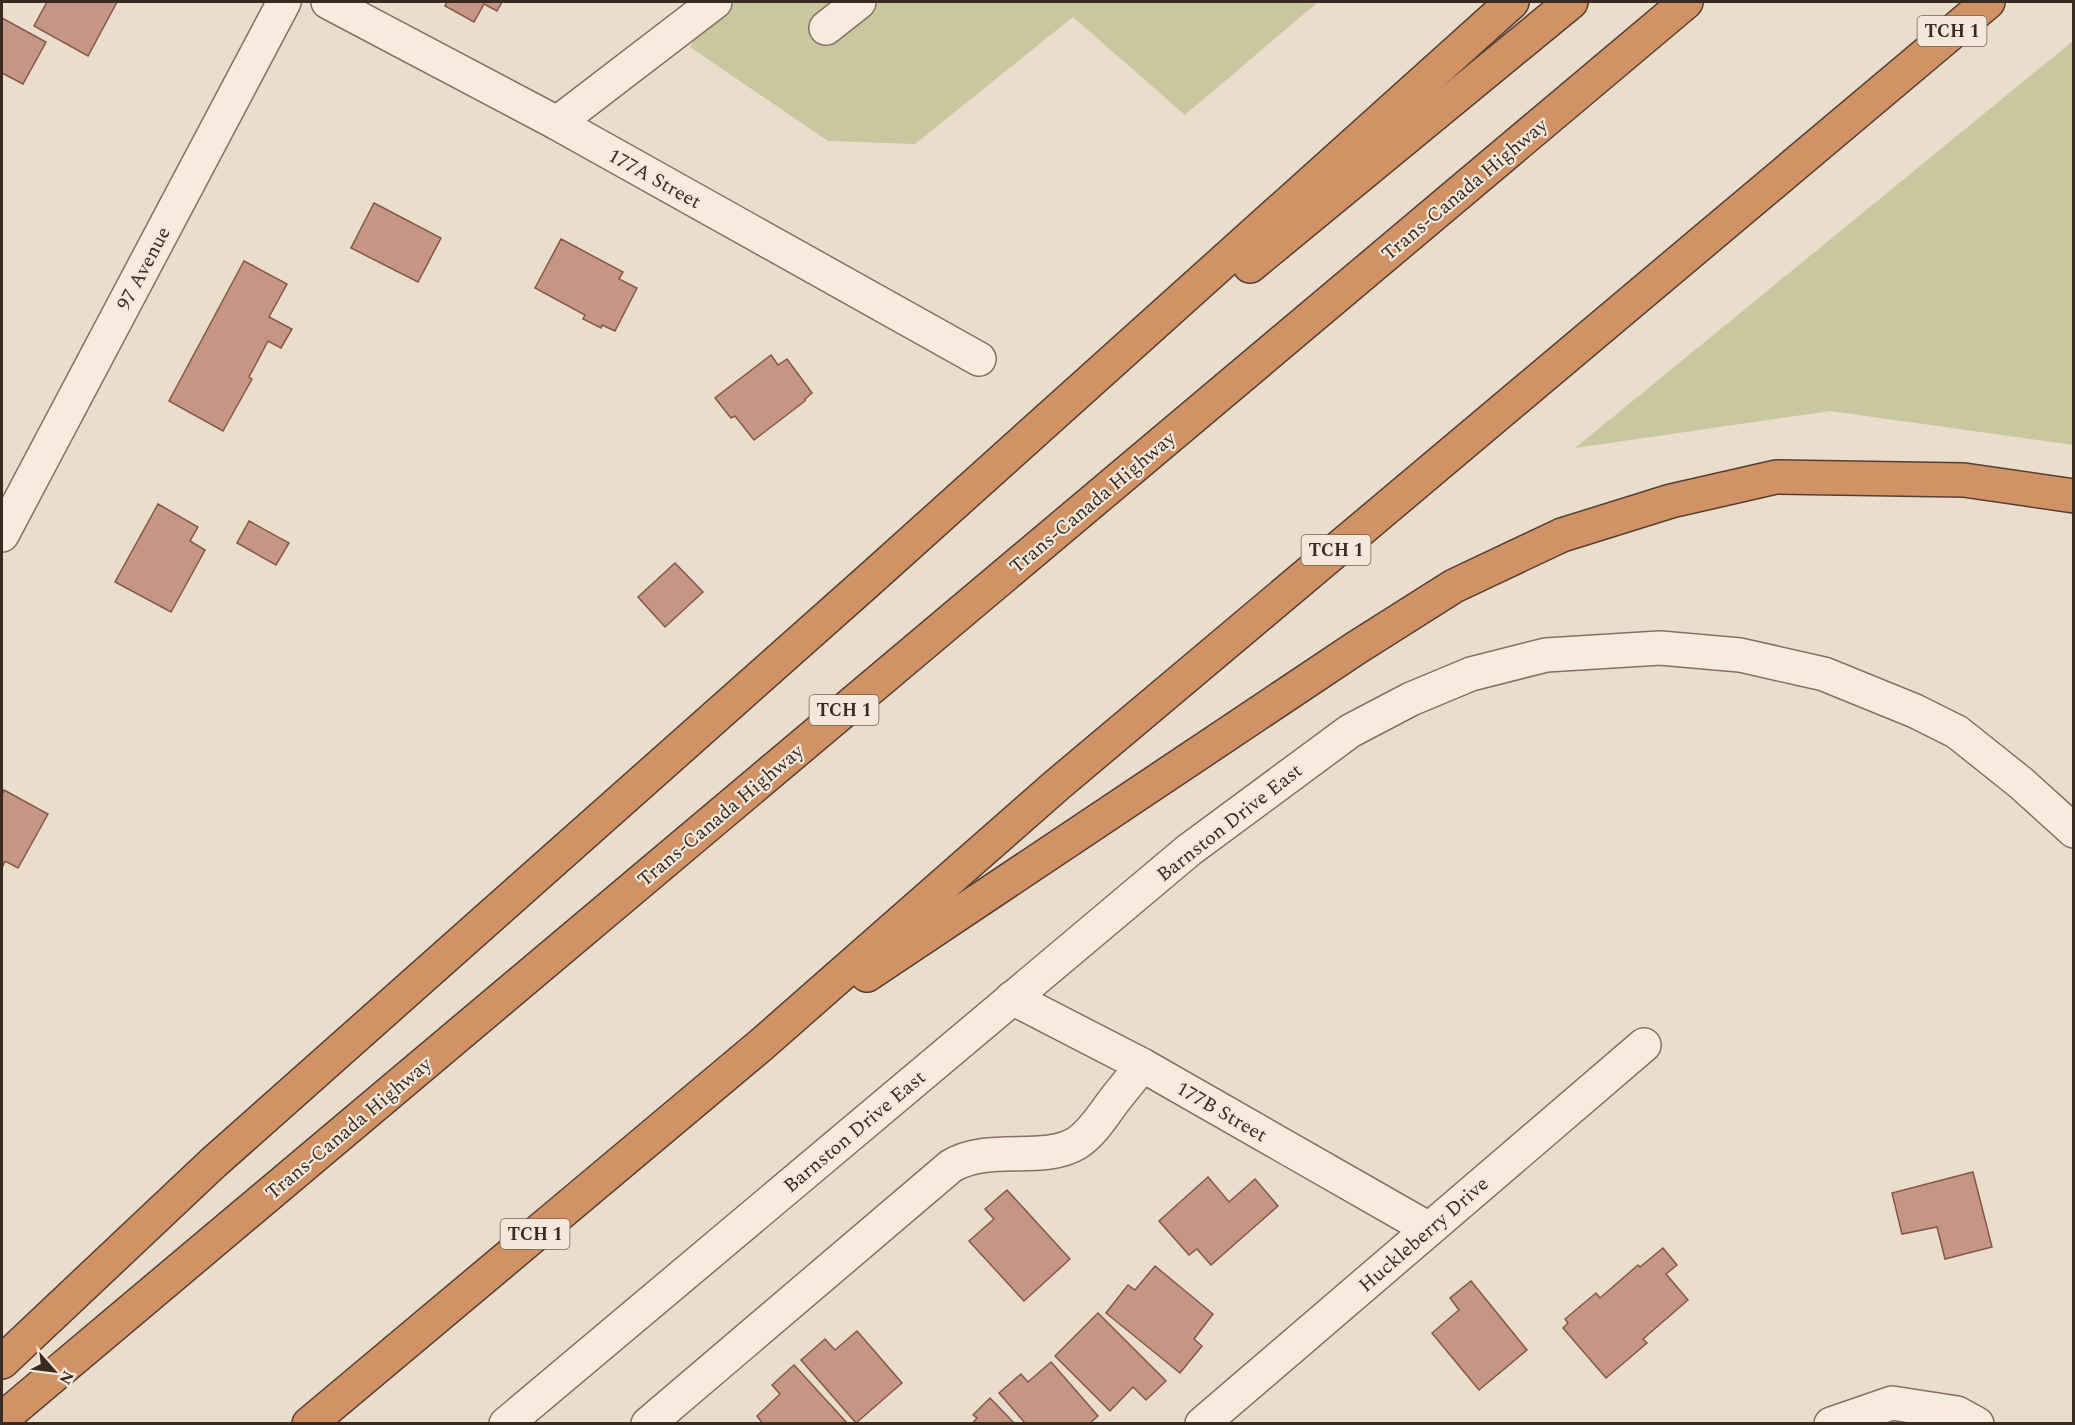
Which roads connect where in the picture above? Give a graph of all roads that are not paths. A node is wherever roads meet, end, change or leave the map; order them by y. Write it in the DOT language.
graph roads {
  1 [pos="284,2"];
  2 [pos="328,2"];
  3 [pos="715,2"];
  4 [pos="859,2"];
  5 [pos="1512,2"];
  6 [pos="1571,2"];
  7 [pos="1686,2"];
  8 [pos="1988,2"];
  9 [pos="826,28"];
  10 [pos="557,123"];
  11 [pos="979,359"];
  12 [pos="2073,496"];
  13 [pos="2,535"];
  14 [pos="867,582"];
  15 [pos="2073,831"];
  16 [pos="1012,999"];
  17 [pos="1644,1045"];
  18 [pos="761,1046"];
  19 [pos="1142,1065"];
  20 [pos="1429,1229"];
  21 [pos="2,1362"];
  22 [pos="2,1419"];
  23 [pos="309,1424"];
  24 [pos="506,1424"];
  25 [pos="648,1424"];
  26 [pos="1202,1424"];
  27 [pos="1831,1424"];
  28 [pos="1977,1424"];
  1 -- 13 [label="street, 97 Avenue"];
  2 -- 10 [label="street, 177A Street"];
  3 -- 10 [label="street"];
  4 -- 9 [label="street"];
  5 -- 14 [label="highway"];
  6 -- 14 [label="highway"];
  7 -- 22 [label="highway, Trans-Canada Highway / TCH 1"];
  8 -- 18 [label="highway, TCH 1"];
  10 -- 11 [label="street, 177A Street"];
  12 -- 18 [label="highway"];
  14 -- 21 [label="highway"];
  15 -- 16 [label="street, Barnston Drive East"];
  16 -- 19 [label="street, 177B Street"];
  16 -- 24 [label="street, Barnston Drive East"];
  17 -- 20 [label="street, Huckleberry Drive"];
  18 -- 23 [label="highway, TCH 1"];
  19 -- 20 [label="street, 177B Street"];
  19 -- 25 [label="street"];
  20 -- 26 [label="street, Huckleberry Drive"];
  27 -- 28 [label="street"];
}
